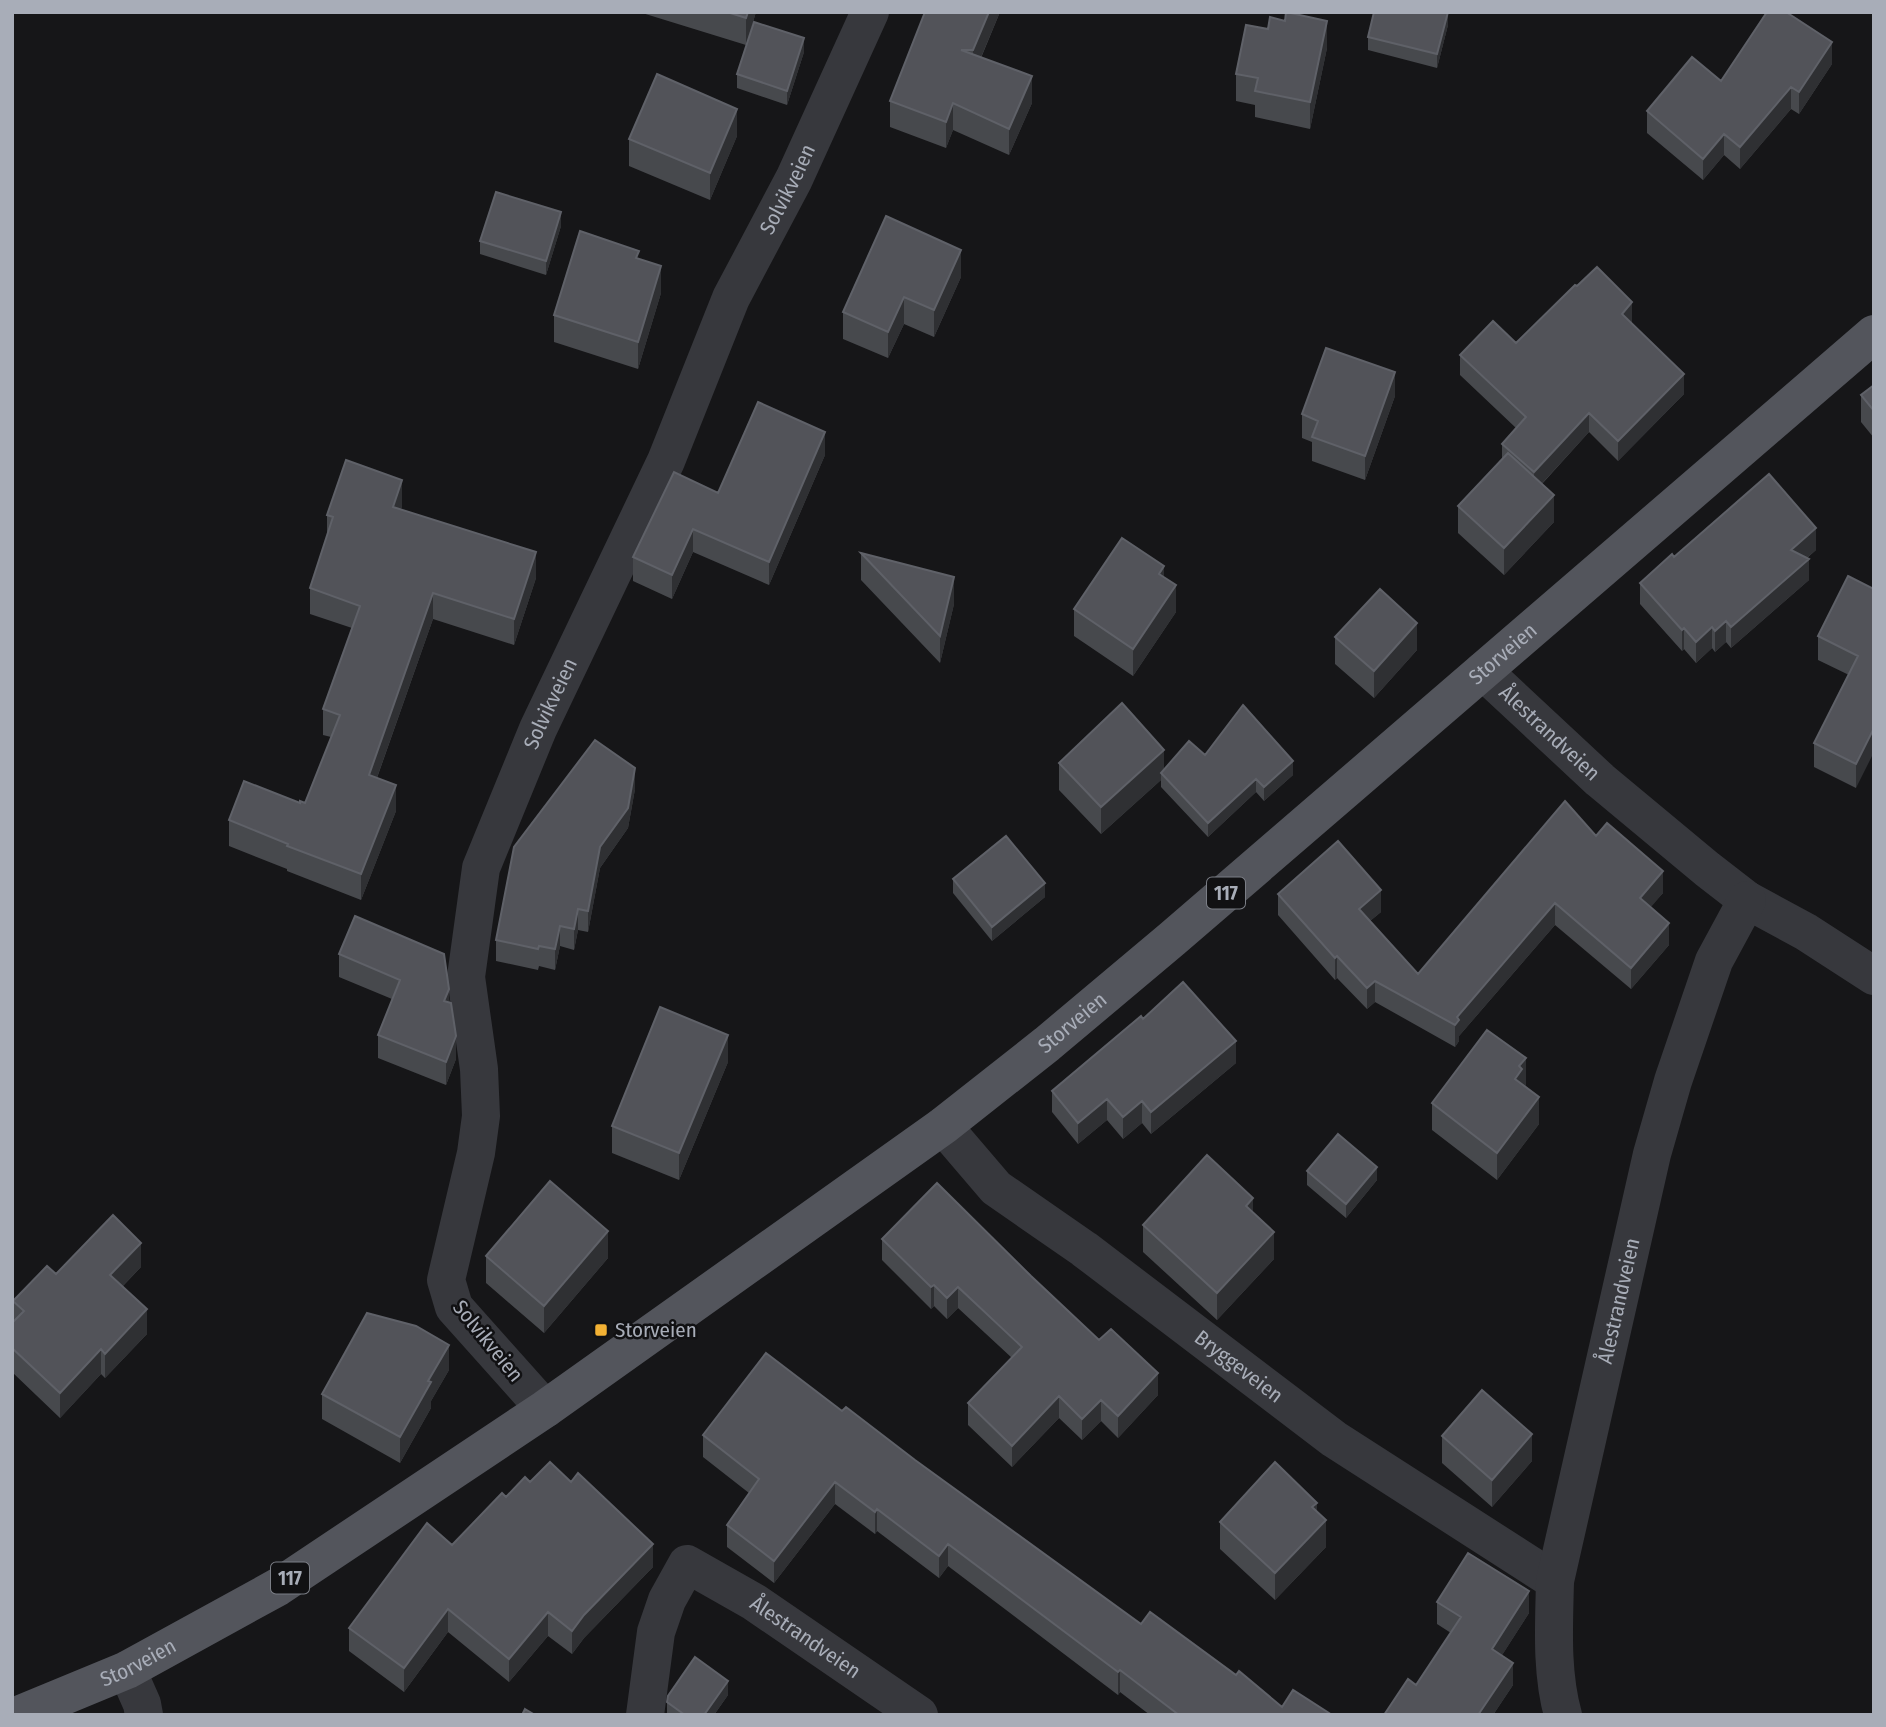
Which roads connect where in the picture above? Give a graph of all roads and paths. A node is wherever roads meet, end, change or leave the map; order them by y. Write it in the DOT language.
graph roads {
  1 [pos="870,12"];
  2 [pos="1874,334"];
  3 [pos="1483,671"];
  4 [pos="1747,900"];
  5 [pos="1874,976"];
  6 [pos="943,1126"];
  7 [pos="544,1409"];
  8 [pos="1555,1581"];
  9 [pos="127,1670"];
  10 [pos="18,1715"];
  11 [pos="144,1715"];
  12 [pos="645,1715"];
  13 [pos="919,1715"];
  14 [pos="1563,1715"];
  1 -- 7 [label="street, Solvikveien"];
  2 -- 3 [label="main road, Storveien / 117"];
  3 -- 4 [label="street, Ålestrandveien"];
  3 -- 6 [label="main road, Storveien / 117"];
  4 -- 5 [label="street, Ålestrandveien"];
  4 -- 8 [label="street, Ålestrandveien"];
  6 -- 7 [label="main road, Storveien / 117"];
  6 -- 8 [label="street, Bryggeveien"];
  7 -- 9 [label="main road, Storveien / 117"];
  8 -- 14 [label="street, Ålestrandveien"];
  9 -- 10 [label="main road, Storveien / 117"];
  9 -- 11 [label="street"];
  12 -- 13 [label="street, Ålestrandveien"];
}
